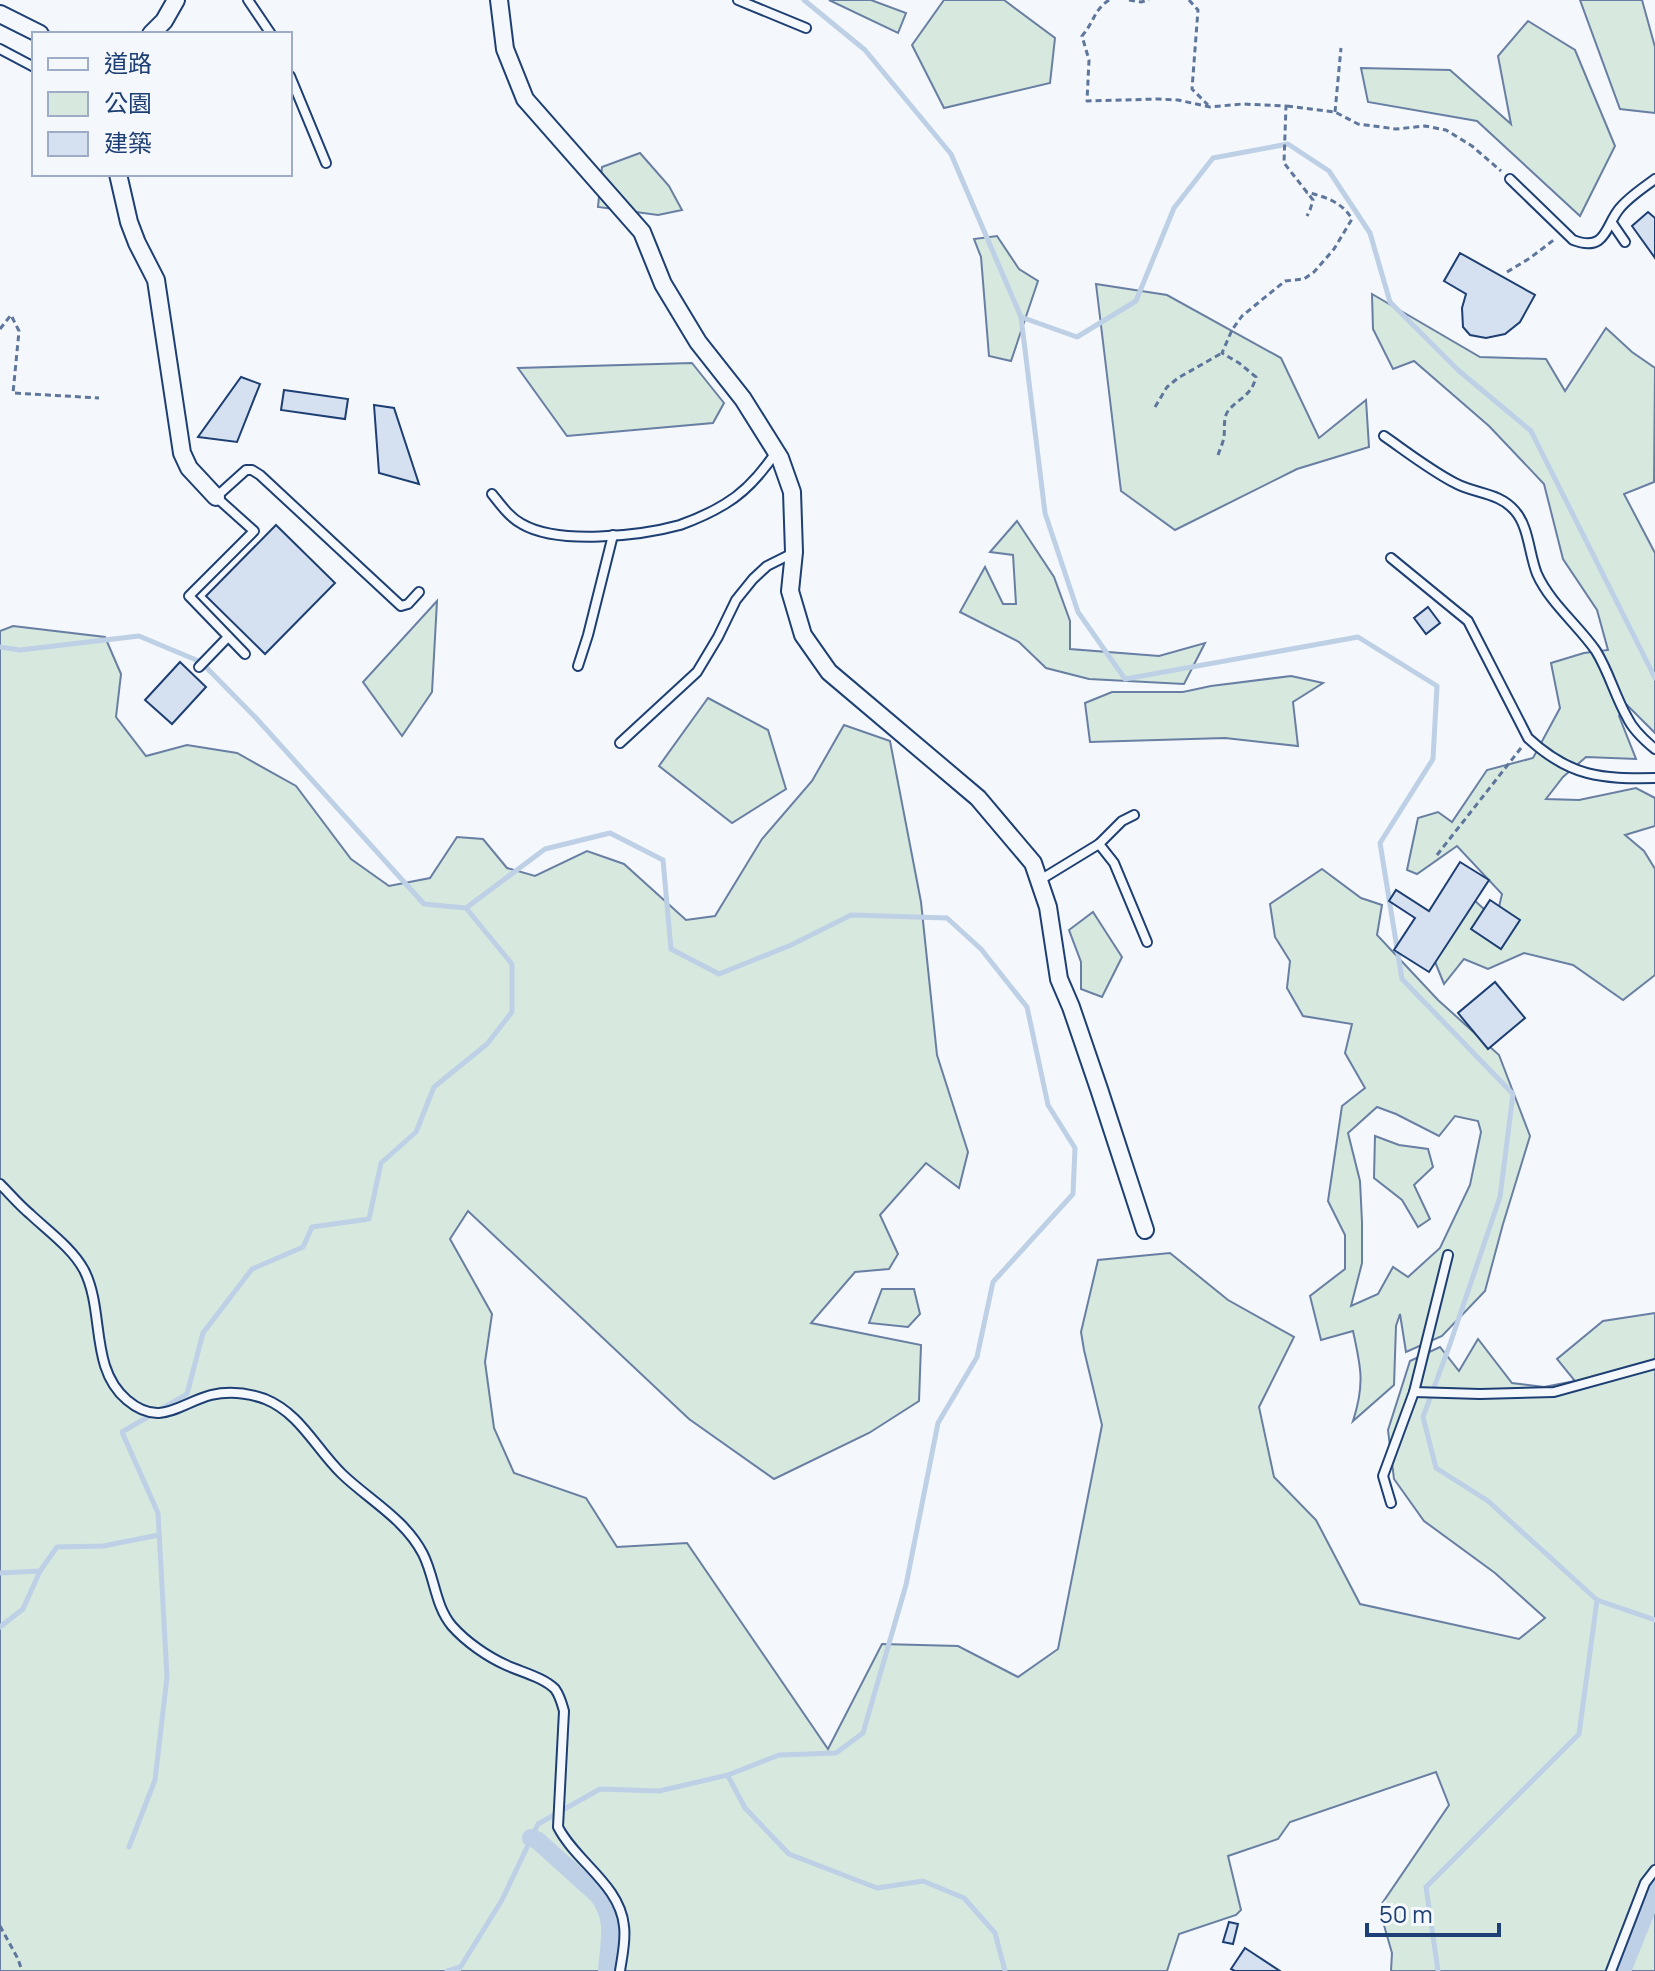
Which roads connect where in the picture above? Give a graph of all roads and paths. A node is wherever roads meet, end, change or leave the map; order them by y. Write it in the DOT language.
graph roads {
  1 [pos="176,0"];
  2 [pos="248,0"];
  3 [pos="499,0"];
  4 [pos="738,0"];
  5 [pos="1109,0"];
  6 [pos="1129,0"];
  7 [pos="1149,0"];
  8 [pos="1189,0"];
  9 [pos="0,14"];
  10 [pos="806,28"];
  11 [pos="36,32"];
  12 [pos="153,32"];
  13 [pos="270,32"];
  14 [pos="1341,48"];
  15 [pos="0,49"];
  16 [pos="32,66"];
  17 [pos="292,81"];
  18 [pos="1286,106"];
  19 [pos="1210,107"];
  20 [pos="1335,112"];
  21 [pos="326,163"];
  22 [pos="118,176"];
  23 [pos="1510,179"];
  24 [pos="1655,179"];
  25 [pos="1306,192"];
  26 [pos="1307,216"];
  27 [pos="1612,223"];
  28 [pos="1563,231"];
  29 [pos="1625,242"];
  30 [pos="1507,272"];
  31 [pos="0,329"];
  32 [pos="1222,353"];
  33 [pos="99,398"];
  34 [pos="1155,407"];
  35 [pos="1384,436"];
  36 [pos="776,451"];
  37 [pos="1218,455"];
  38 [pos="492,494"];
  39 [pos="216,497"];
  40 [pos="613,535"];
  41 [pos="794,552"];
  42 [pos="1391,558"];
  43 [pos="419,592"];
  44 [pos="228,637"];
  45 [pos="245,654"];
  46 [pos="578,666"];
  47 [pos="199,667"];
  48 [pos="1528,738"];
  49 [pos="620,743"];
  50 [pos="1655,749"];
  51 [pos="1655,778"];
  52 [pos="1134,815"];
  53 [pos="1099,844"];
  54 [pos="1437,855"];
  55 [pos="1039,880"];
  56 [pos="1147,942"];
  57 [pos="0,1184"];
  58 [pos="1145,1230"];
  59 [pos="1448,1255"];
  60 [pos="1655,1364"];
  61 [pos="1414,1392"];
  62 [pos="1391,1503"];
  63 [pos="1655,1870"];
  64 [pos="0,1926"];
  65 [pos="22,1971"];
  66 [pos="620,1971"];
  67 [pos="1611,1971"];
  1 -- 12 [label="street"];
  2 -- 13 [label="lane"];
  3 -- 36 [label="street"];
  4 -- 10 [label="lane"];
  5 -- 19 [label="path"];
  6 -- 7 [label="path"];
  8 -- 19 [label="path"];
  9 -- 11 [label="street"];
  14 -- 20 [label="path"];
  15 -- 16 [label="lane"];
  17 -- 21 [label="lane"];
  18 -- 19 [label="path"];
  18 -- 20 [label="path"];
  18 -- 25 [label="path"];
  20 -- 23 [label="path"];
  22 -- 39 [label="street"];
  23 -- 28 [label="lane"];
  24 -- 27 [label="lane"];
  25 -- 26 [label="path"];
  25 -- 32 [label="path"];
  27 -- 28 [label="lane"];
  27 -- 29 [label="lane"];
  28 -- 30 [label="path"];
  31 -- 33 [label="path"];
  32 -- 34 [label="path"];
  32 -- 37 [label="path"];
  35 -- 50 [label="lane"];
  36 -- 40 [label="lane"];
  36 -- 41 [label="street"];
  38 -- 40 [label="lane"];
  39 -- 43 [label="lane"];
  39 -- 44 [label="lane"];
  40 -- 46 [label="lane"];
  41 -- 49 [label="lane"];
  41 -- 55 [label="street"];
  42 -- 48 [label="lane"];
  44 -- 45 [label="lane"];
  44 -- 47 [label="lane"];
  48 -- 51 [label="lane"];
  48 -- 54 [label="path"];
  52 -- 53 [label="lane"];
  53 -- 55 [label="lane"];
  53 -- 56 [label="lane"];
  55 -- 58 [label="street"];
  57 -- 66 [label="lane"];
  59 -- 61 [label="lane"];
  60 -- 61 [label="lane"];
  61 -- 62 [label="lane"];
  63 -- 67 [label="lane"];
  64 -- 65 [label="path"];
}
